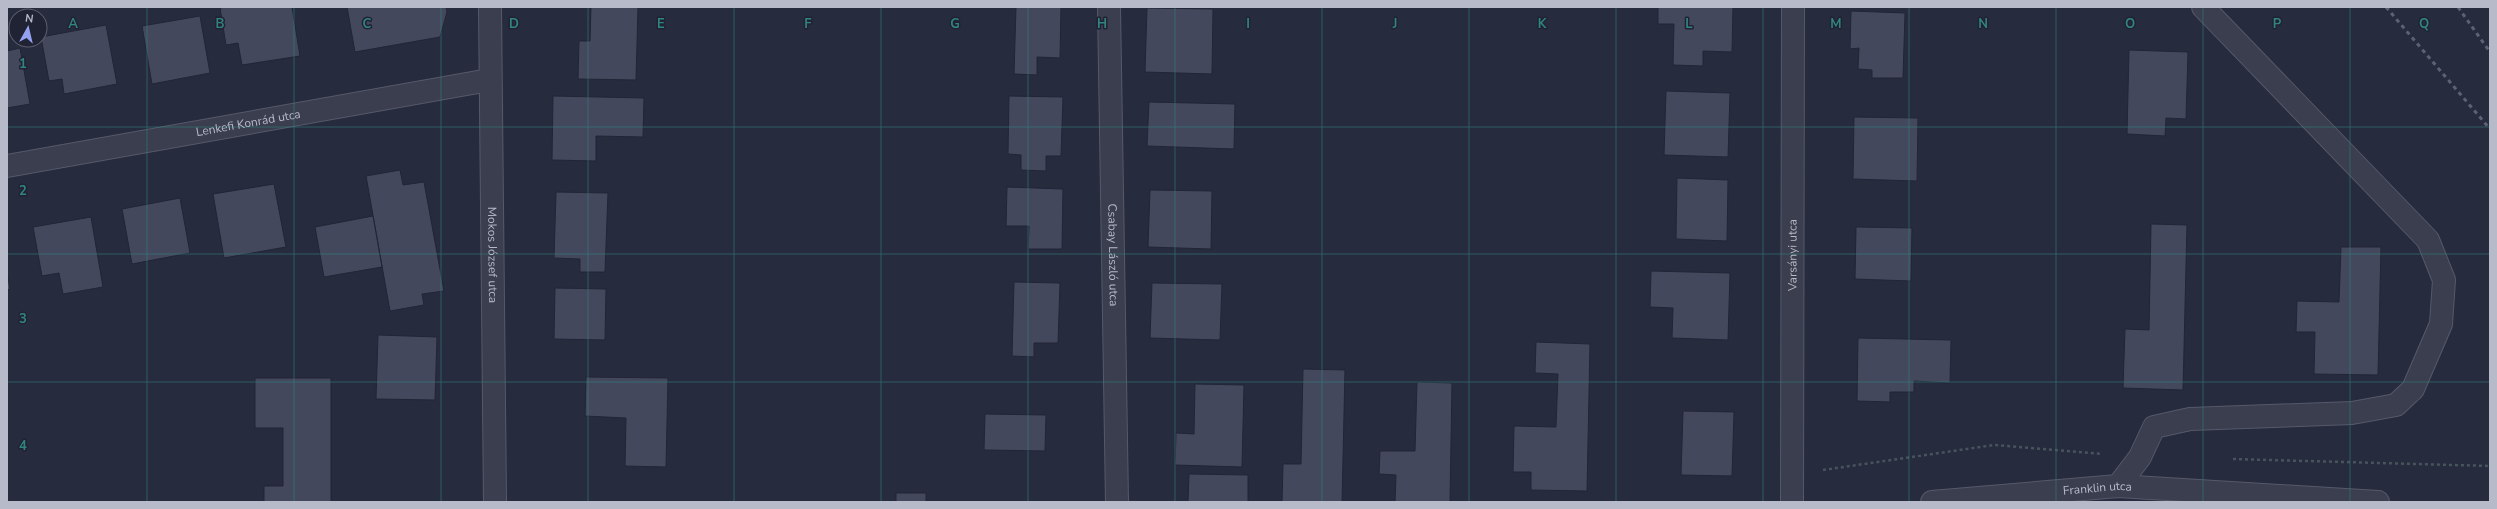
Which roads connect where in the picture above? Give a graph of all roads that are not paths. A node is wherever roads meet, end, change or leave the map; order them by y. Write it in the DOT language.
graph roads {
  1 [pos="490,7"];
  2 [pos="1109,7"];
  3 [pos="1793,7"];
  4 [pos="2203,7"];
  5 [pos="489,80"];
  6 [pos="7,166"];
  7 [pos="2118,486"];
  8 [pos="494,502"];
  9 [pos="1117,502"];
  10 [pos="1792,502"];
  11 [pos="1932,502"];
  12 [pos="2378,502"];
  1 -- 5 [label="street, Mokos József utca"];
  2 -- 9 [label="street, Csabay László utca"];
  3 -- 10 [label="street, Varsányi utca"];
  4 -- 7 [label="street"];
  5 -- 6 [label="street, Lenkefi Konrád utca"];
  5 -- 8 [label="street, Mokos József utca"];
  7 -- 11 [label="street, Franklin utca"];
  7 -- 12 [label="street, Franklin utca"];
}
